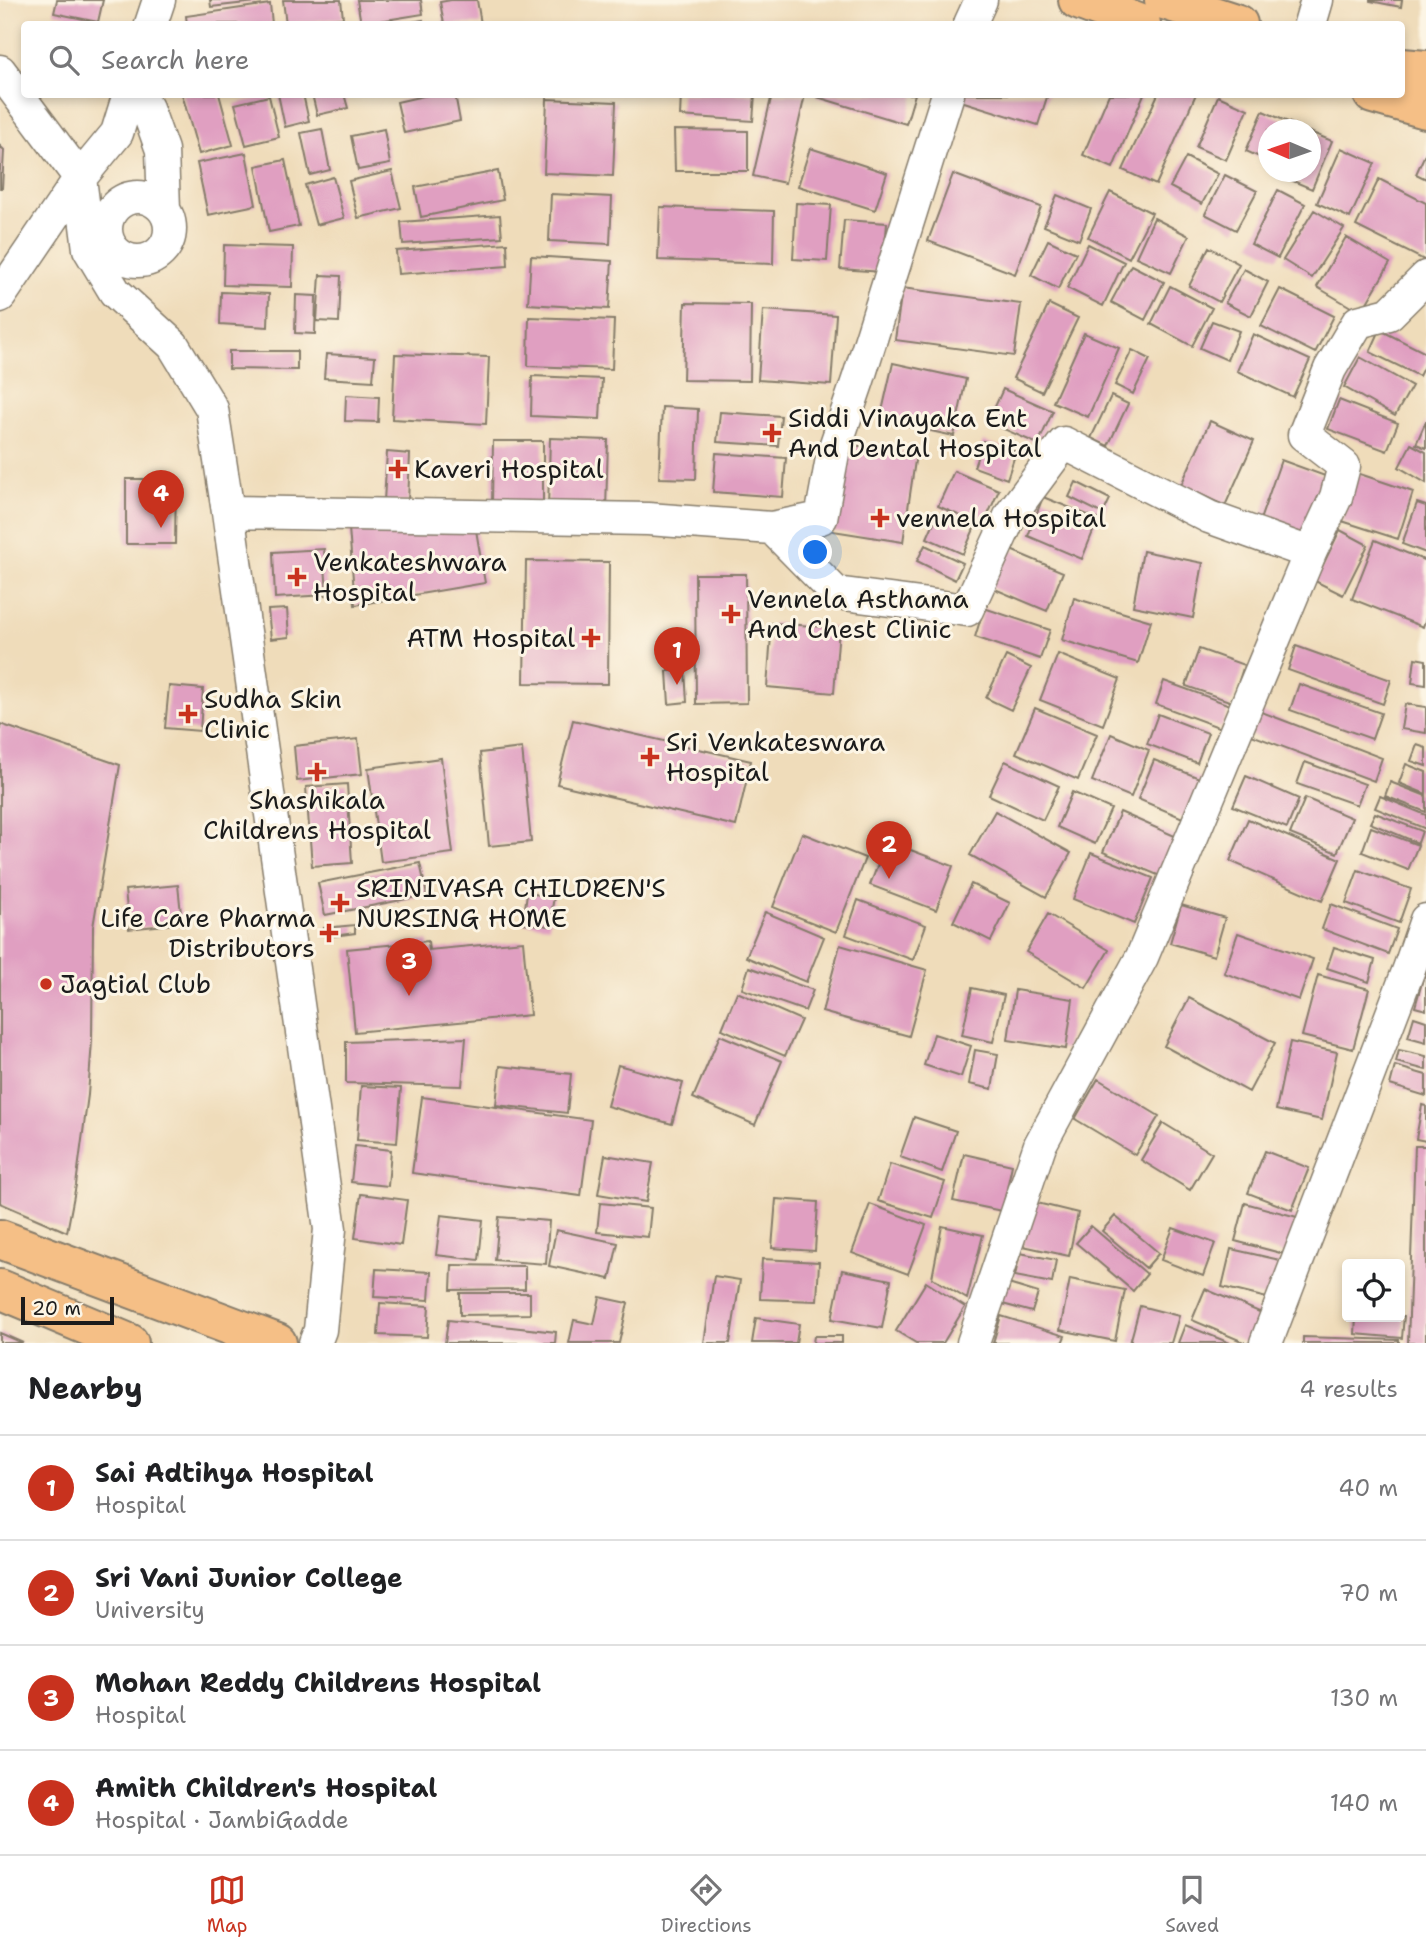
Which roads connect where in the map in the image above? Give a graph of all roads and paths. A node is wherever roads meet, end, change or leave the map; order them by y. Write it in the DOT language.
graph roads {
  1 [pos="159,0"];
  2 [pos="981,0"];
  3 [pos="1078,0"];
  4 [pos="1164,0"];
  5 [pos="1317,0"];
  6 [pos="151,21"];
  7 [pos="971,21"];
  8 [pos="1133,21"];
  9 [pos="1229,21"];
  10 [pos="1311,21"];
  11 [pos="1405,68"];
  12 [pos="1426,70"];
  13 [pos="0,71"];
  14 [pos="947,98"];
  15 [pos="1388,98"];
  16 [pos="127,101"];
  17 [pos="1426,108"];
  18 [pos="80,178"];
  19 [pos="164,210"];
  20 [pos="98,240"];
  21 [pos="1426,277"];
  22 [pos="0,296"];
  23 [pos="228,512"];
  24 [pos="772,528"];
  25 [pos="1310,553"];
  26 [pos="1426,920"];
  27 [pos="0,1239"];
  28 [pos="0,1289"];
  29 [pos="129,1343"];
  30 [pos="277,1343"];
  31 [pos="315,1343"];
  32 [pos="974,1343"];
  33 [pos="1266,1343"];
  1 -- 6 [label="street"];
  2 -- 7 [label="street"];
  3 -- 8 [label="main road"];
  4 -- 9 [label="main road"];
  5 -- 10 [label="street"];
  11 -- 12 [label="main road"];
  13 -- 18 [label="street"];
  14 -- 24 [label="street"];
  15 -- 17 [label="main road"];
  16 -- 18 [label="street"];
  16 -- 19 [label="street"];
  18 -- 20 [label="street"];
  18 -- 22 [label="street"];
  19 -- 20 [label="street"];
  19 -- 20 [label="street"];
  20 -- 23 [label="street"];
  21 -- 25 [label="street"];
  23 -- 24 [label="street"];
  23 -- 31 [label="street"];
  24 -- 25 [label="street"];
  25 -- 32 [label="street"];
  26 -- 33 [label="street"];
  27 -- 30 [label="main road"];
  28 -- 29 [label="main road"];
}
